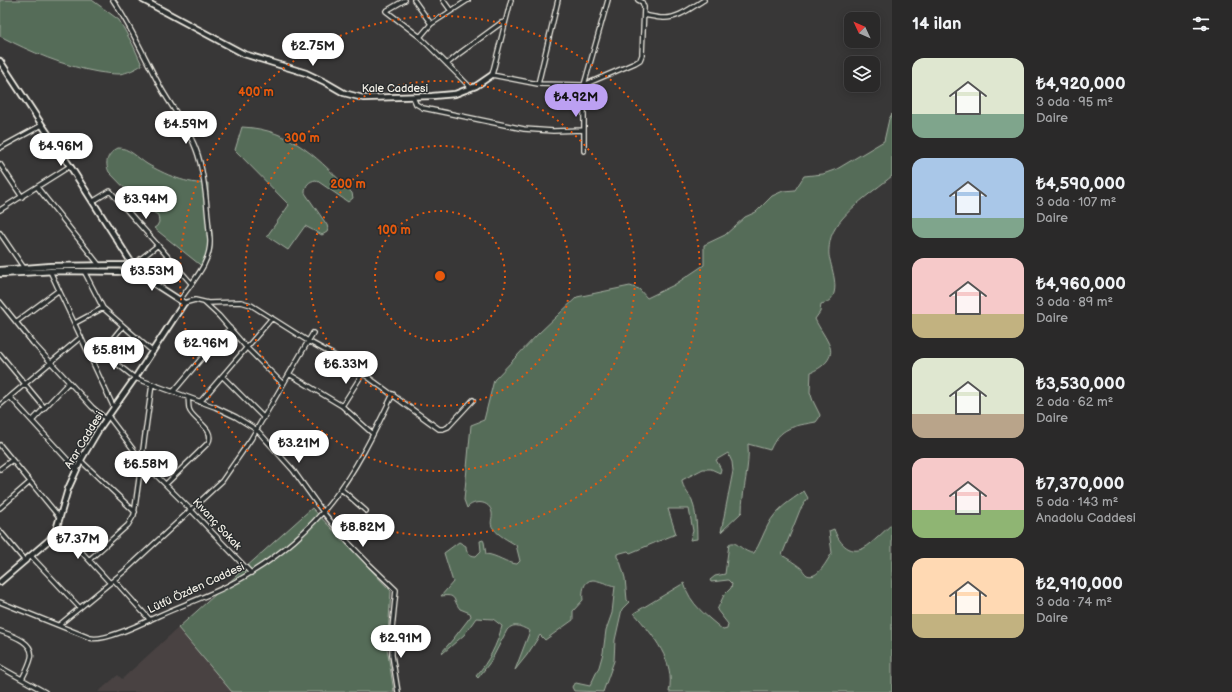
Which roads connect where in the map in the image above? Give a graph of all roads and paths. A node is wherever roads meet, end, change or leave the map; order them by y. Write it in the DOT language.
graph roads {
  1 [pos="113,0"];
  2 [pos="143,0"];
  3 [pos="405,0"];
  4 [pos="414,0"];
  5 [pos="442,0"];
  6 [pos="468,0"];
  7 [pos="511,0"];
  8 [pos="558,0"];
  9 [pos="608,0"];
  10 [pos="638,0"];
  11 [pos="704,0"];
  12 [pos="451,11"];
  13 [pos="644,15"];
  14 [pos="505,22"];
  15 [pos="431,24"];
  16 [pos="420,38"];
  17 [pos="0,61"];
  18 [pos="447,64"];
  19 [pos="492,75"];
  20 [pos="538,84"];
  21 [pos="584,85"];
  22 [pos="472,88"];
  23 [pos="412,97"];
  24 [pos="42,125"];
  25 [pos="583,130"];
  26 [pos="0,148"];
  27 [pos="584,151"];
  28 [pos="0,164"];
  29 [pos="70,166"];
  30 [pos="37,187"];
  31 [pos="22,197"];
  32 [pos="92,202"];
  33 [pos="0,210"];
  34 [pos="0,234"];
  35 [pos="158,245"];
  36 [pos="100,266"];
  37 [pos="133,266"];
  38 [pos="24,268"];
  39 [pos="0,270"];
  40 [pos="50,271"];
  41 [pos="84,271"];
  42 [pos="139,272"];
  43 [pos="0,274"];
  44 [pos="192,283"];
  45 [pos="59,290"];
  46 [pos="180,300"];
  47 [pos="0,302"];
  48 [pos="204,302"];
  49 [pos="184,303"];
  50 [pos="103,308"];
  51 [pos="272,318"];
  52 [pos="16,322"];
  53 [pos="75,323"];
  54 [pos="123,326"];
  55 [pos="230,328"];
  56 [pos="313,333"];
  57 [pos="82,338"];
  58 [pos="308,341"];
  59 [pos="246,347"];
  60 [pos="102,352"];
  61 [pos="153,352"];
  62 [pos="0,354"];
  63 [pos="51,362"];
  64 [pos="93,363"];
  65 [pos="363,373"];
  66 [pos="289,374"];
  67 [pos="222,376"];
  68 [pos="135,378"];
  69 [pos="69,382"];
  70 [pos="25,384"];
  71 [pos="152,384"];
  72 [pos="283,384"];
  73 [pos="173,392"];
  74 [pos="393,394"];
  75 [pos="10,397"];
  76 [pos="188,398"];
  77 [pos="473,400"];
  78 [pos="200,402"];
  79 [pos="0,405"];
  80 [pos="342,406"];
  81 [pos="44,408"];
  82 [pos="114,408"];
  83 [pos="107,417"];
  84 [pos="264,418"];
  85 [pos="32,421"];
  86 [pos="257,430"];
  87 [pos="373,434"];
  88 [pos="0,445"];
  89 [pos="12,460"];
  90 [pos="80,460"];
  91 [pos="142,460"];
  92 [pos="76,469"];
  93 [pos="0,470"];
  94 [pos="30,482"];
  95 [pos="166,484"];
  96 [pos="341,489"];
  97 [pos="0,508"];
  98 [pos="191,510"];
  99 [pos="366,511"];
  100 [pos="135,512"];
  101 [pos="323,512"];
  102 [pos="60,518"];
  103 [pos="58,526"];
  104 [pos="0,532"];
  105 [pos="31,556"];
  106 [pos="25,560"];
  107 [pos="89,560"];
  108 [pos="251,573"];
  109 [pos="0,582"];
  110 [pos="112,582"];
  111 [pos="0,602"];
  112 [pos="80,608"];
  113 [pos="150,620"];
  114 [pos="59,626"];
  115 [pos="0,631"];
  116 [pos="0,667"];
  117 [pos="22,679"];
  118 [pos="45,692"];
  119 [pos="398,692"];
  1 -- 44 [label="street"];
  2 -- 23 [label="street, Kale Caddesi"];
  3 -- 16 [label="street"];
  4 -- 15 [label="street"];
  5 -- 12 [label="street"];
  6 -- 12 [label="street"];
  7 -- 14 [label="street"];
  8 -- 20 [label="street"];
  9 -- 21 [label="street"];
  10 -- 13 [label="street"];
  11 -- 13 [label="street"];
  12 -- 15 [label="street"];
  13 -- 21 [label="street"];
  14 -- 18 [label="street"];
  14 -- 19 [label="street"];
  15 -- 16 [label="street"];
  16 -- 18 [label="street"];
  17 -- 24 [label="street"];
  18 -- 22 [label="street"];
  19 -- 20 [label="street"];
  19 -- 22 [label="street, Kale Caddesi"];
  20 -- 21 [label="street"];
  21 -- 25 [label="street"];
  22 -- 23 [label="street, Kale Caddesi"];
  23 -- 25 [label="street"];
  24 -- 26 [label="street"];
  24 -- 29 [label="street"];
  25 -- 27 [label="street"];
  28 -- 31 [label="street"];
  29 -- 30 [label="street"];
  29 -- 32 [label="street"];
  30 -- 31 [label="street"];
  30 -- 36 [label="street"];
  31 -- 33 [label="street"];
  32 -- 35 [label="street"];
  32 -- 37 [label="street"];
  34 -- 38 [label="street"];
  35 -- 37 [label="street"];
  35 -- 44 [label="street"];
  36 -- 37 [label="street"];
  36 -- 38 [label="street"];
  37 -- 42 [label="street"];
  38 -- 39 [label="street"];
  40 -- 41 [label="street"];
  40 -- 43 [label="street"];
  40 -- 45 [label="street"];
  41 -- 42 [label="street"];
  41 -- 50 [label="street"];
  42 -- 46 [label="street"];
  44 -- 46 [label="street"];
  45 -- 52 [label="street"];
  45 -- 53 [label="street"];
  46 -- 49 [label="street"];
  47 -- 52 [label="street, Kıvanç Sokak"];
  48 -- 49 [label="street"];
  48 -- 51 [label="street"];
  48 -- 55 [label="street"];
  49 -- 61 [label="street, Arar Caddesi"];
  50 -- 53 [label="street"];
  50 -- 54 [label="street"];
  51 -- 58 [label="street"];
  51 -- 59 [label="street"];
  52 -- 63 [label="street, Kıvanç Sokak"];
  53 -- 57 [label="street"];
  54 -- 60 [label="street"];
  54 -- 61 [label="street"];
  55 -- 59 [label="street"];
  55 -- 73 [label="street"];
  56 -- 58 [label="street"];
  57 -- 63 [label="street"];
  57 -- 64 [label="street"];
  58 -- 65 [label="street"];
  58 -- 66 [label="street"];
  59 -- 67 [label="street"];
  59 -- 72 [label="street"];
  60 -- 64 [label="street"];
  60 -- 68 [label="street"];
  61 -- 68 [label="street, Arar Caddesi"];
  62 -- 70 [label="street"];
  63 -- 69 [label="street, Kıvanç Sokak"];
  63 -- 70 [label="street"];
  64 -- 82 [label="street"];
  65 -- 74 [label="street"];
  65 -- 80 [label="street"];
  66 -- 72 [label="street"];
  66 -- 80 [label="street"];
  67 -- 78 [label="street"];
  67 -- 84 [label="street"];
  68 -- 71 [label="street"];
  68 -- 82 [label="street, Arar Caddesi"];
  69 -- 81 [label="street"];
  69 -- 83 [label="street, Kıvanç Sokak"];
  70 -- 75 [label="street"];
  70 -- 81 [label="street"];
  71 -- 73 [label="street"];
  71 -- 91 [label="street"];
  72 -- 84 [label="street"];
  73 -- 76 [label="street"];
  74 -- 77 [label="street"];
  74 -- 87 [label="street, Lütfü Özden Caddesi"];
  75 -- 79 [label="street"];
  75 -- 85 [label="street"];
  76 -- 78 [label="street"];
  76 -- 95 [label="street"];
  78 -- 86 [label="street"];
  80 -- 87 [label="street"];
  81 -- 85 [label="street"];
  82 -- 83 [label="street, Arar Caddesi"];
  83 -- 90 [label="street, Arar Caddesi"];
  83 -- 91 [label="street, Kıvanç Sokak"];
  84 -- 86 [label="street"];
  85 -- 92 [label="street"];
  86 -- 98 [label="street"];
  86 -- 101 [label="street"];
  87 -- 96 [label="street, Lütfü Özden Caddesi"];
  88 -- 89 [label="street"];
  89 -- 93 [label="street"];
  89 -- 94 [label="street"];
  90 -- 92 [label="street, Arar Caddesi"];
  90 -- 100 [label="street"];
  91 -- 95 [label="street, Kıvanç Sokak"];
  91 -- 100 [label="street"];
  92 -- 102 [label="street, Arar Caddesi"];
  94 -- 97 [label="street"];
  94 -- 102 [label="street"];
  95 -- 98 [label="street, Kıvanç Sokak"];
  96 -- 99 [label="street"];
  96 -- 101 [label="street, Lütfü Özden Caddesi"];
  98 -- 108 [label="street, Kıvanç Sokak"];
  98 -- 110 [label="street"];
  100 -- 107 [label="street"];
  101 -- 108 [label="street, Lütfü Özden Caddesi"];
  101 -- 119 [label="street"];
  102 -- 103 [label="street, Arar Caddesi"];
  103 -- 105 [label="street, Arar Caddesi"];
  103 -- 107 [label="street"];
  104 -- 106 [label="street"];
  105 -- 106 [label="street, Arar Caddesi"];
  105 -- 112 [label="street"];
  106 -- 109 [label="street, Arar Caddesi"];
  107 -- 110 [label="street"];
  108 -- 113 [label="street, Lütfü Özden Caddesi"];
  110 -- 112 [label="street"];
  110 -- 113 [label="street"];
  111 -- 114 [label="street, Lütfü Özden Caddesi"];
  112 -- 114 [label="street"];
  113 -- 114 [label="street, Lütfü Özden Caddesi"];
  115 -- 117 [label="street"];
  116 -- 117 [label="street"];
  117 -- 118 [label="street"];
}
